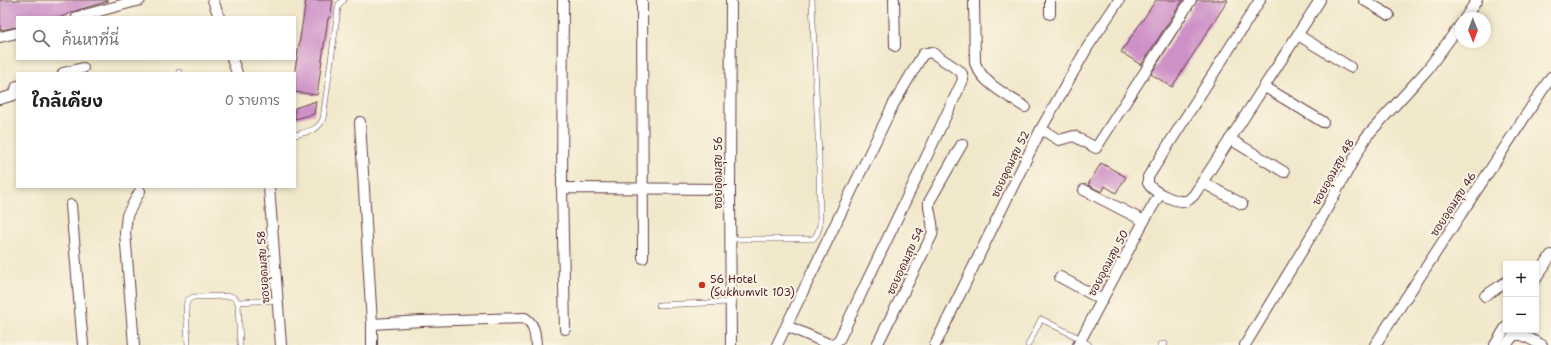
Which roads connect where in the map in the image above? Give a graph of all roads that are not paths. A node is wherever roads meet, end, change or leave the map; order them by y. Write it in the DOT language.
graph roads {
  1 [pos="140,0"];
  2 [pos="213,0"];
  3 [pos="344,0"];
  4 [pos="563,0"];
  5 [pos="642,0"];
  6 [pos="731,0"];
  7 [pos="812,0"];
  8 [pos="894,0"];
  9 [pos="974,0"];
  10 [pos="1050,0"];
  11 [pos="1119,0"];
  12 [pos="1191,0"];
  13 [pos="1260,0"];
  14 [pos="1320,0"];
  15 [pos="1364,0"];
  16 [pos="1477,0"];
  17 [pos="1469,12"];
  18 [pos="1050,14"];
  19 [pos="1389,15"];
  20 [pos="81,16"];
  21 [pos="219,16"];
  22 [pos="1455,32"];
  23 [pos="16,33"];
  24 [pos="1298,35"];
  25 [pos="0,38"];
  26 [pos="895,46"];
  27 [pos="232,60"];
  28 [pos="1350,67"];
  29 [pos="83,68"];
  30 [pos="67,72"];
  31 [pos="237,72"];
  32 [pos="1551,77"];
  33 [pos="1265,87"];
  34 [pos="16,89"];
  35 [pos="0,99"];
  36 [pos="1025,107"];
  37 [pos="360,122"];
  38 [pos="1323,122"];
  39 [pos="1040,129"];
  40 [pos="296,135"];
  41 [pos="1230,139"];
  42 [pos="962,144"];
  43 [pos="1284,172"];
  44 [pos="1202,182"];
  45 [pos="269,188"];
  46 [pos="562,188"];
  47 [pos="643,188"];
  48 [pos="730,189"];
  49 [pos="1084,190"];
  50 [pos="140,191"];
  51 [pos="1160,194"];
  52 [pos="1242,204"];
  53 [pos="71,205"];
  54 [pos="1144,221"];
  55 [pos="730,239"];
  56 [pos="1551,255"];
  57 [pos="643,258"];
  58 [pos="1539,274"];
  59 [pos="1060,277"];
  60 [pos="1503,284"];
  61 [pos="1485,296"];
  62 [pos="278,300"];
  63 [pos="1102,300"];
  64 [pos="238,302"];
  65 [pos="730,302"];
  66 [pos="658,305"];
  67 [pos="372,324"];
  68 [pos="787,326"];
  69 [pos="565,330"];
  70 [pos="1503,332"];
  71 [pos="1083,343"];
  72 [pos="83,345"];
  73 [pos="134,345"];
  74 [pos="188,345"];
  75 [pos="240,345"];
  76 [pos="281,345"];
  77 [pos="372,345"];
  78 [pos="536,345"];
  79 [pos="731,345"];
  80 [pos="777,345"];
  81 [pos="877,345"];
  82 [pos="935,345"];
  83 [pos="1028,345"];
  84 [pos="1245,345"];
  85 [pos="1375,345"];
  86 [pos="1494,345"];
  87 [pos="1506,345"];
  88 [pos="1542,345"];
  1 -- 20 [label="street"];
  2 -- 21 [label="street"];
  3 -- 40 [label="lane"];
  4 -- 46 [label="street"];
  5 -- 47 [label="street"];
  6 -- 48 [label="street, ซอยอุดมสุข 56"];
  7 -- 55 [label="lane"];
  8 -- 26 [label="street"];
  9 -- 36 [label="street"];
  10 -- 18 [label="street"];
  11 -- 39 [label="street, ซอยอุดมสุข 52"];
  12 -- 39 [label="street"];
  13 -- 51 [label="street"];
  14 -- 24 [label="street"];
  15 -- 19 [label="street"];
  16 -- 17 [label="street"];
  22 -- 84 [label="street, ซอยอุดมสุข 48"];
  23 -- 25 [label="street"];
  24 -- 28 [label="street"];
  24 -- 33 [label="street"];
  27 -- 31 [label="street"];
  29 -- 30 [label="street"];
  32 -- 85 [label="street, ซอยอุดมสุข 46"];
  33 -- 38 [label="street"];
  33 -- 41 [label="street"];
  34 -- 35 [label="street"];
  37 -- 67 [label="street"];
  39 -- 82 [label="street, ซอยอุดมสุข 52"];
  41 -- 43 [label="street"];
  41 -- 44 [label="street"];
  42 -- 81 [label="street, ซอยอุดมสุข 54"];
  44 -- 51 [label="street"];
  44 -- 52 [label="street"];
  45 -- 62 [label="street, ซอยอุดมสุข 58"];
  46 -- 47 [label="street"];
  46 -- 69 [label="street"];
  47 -- 48 [label="street"];
  47 -- 57 [label="street"];
  48 -- 55 [label="street, ซอยอุดมสุข 56"];
  49 -- 54 [label="street"];
  50 -- 73 [label="street"];
  51 -- 54 [label="street, ซอยอุดมสุข 50"];
  53 -- 72 [label="street"];
  54 -- 63 [label="street, ซอยอุดมสุข 50"];
  55 -- 65 [label="street, ซอยอุดมสุข 56"];
  56 -- 58 [label="street"];
  59 -- 63 [label="street"];
  60 -- 61 [label="street"];
  62 -- 64 [label="lane"];
  62 -- 76 [label="street, ซอยอุดมสุข 58"];
  63 -- 71 [label="street, ซอยอุดมสุข 50"];
  64 -- 74 [label="lane"];
  64 -- 75 [label="lane"];
  65 -- 66 [label="lane"];
  65 -- 79 [label="street, ซอยอุดมสุข 56"];
  67 -- 77 [label="street"];
  67 -- 78 [label="street"];
  68 -- 68 [label="street"];
  68 -- 80 [label="street"];
  70 -- 86 [label="street"];
  71 -- 83 [label="lane"];
  87 -- 88 [label="street"];
}
